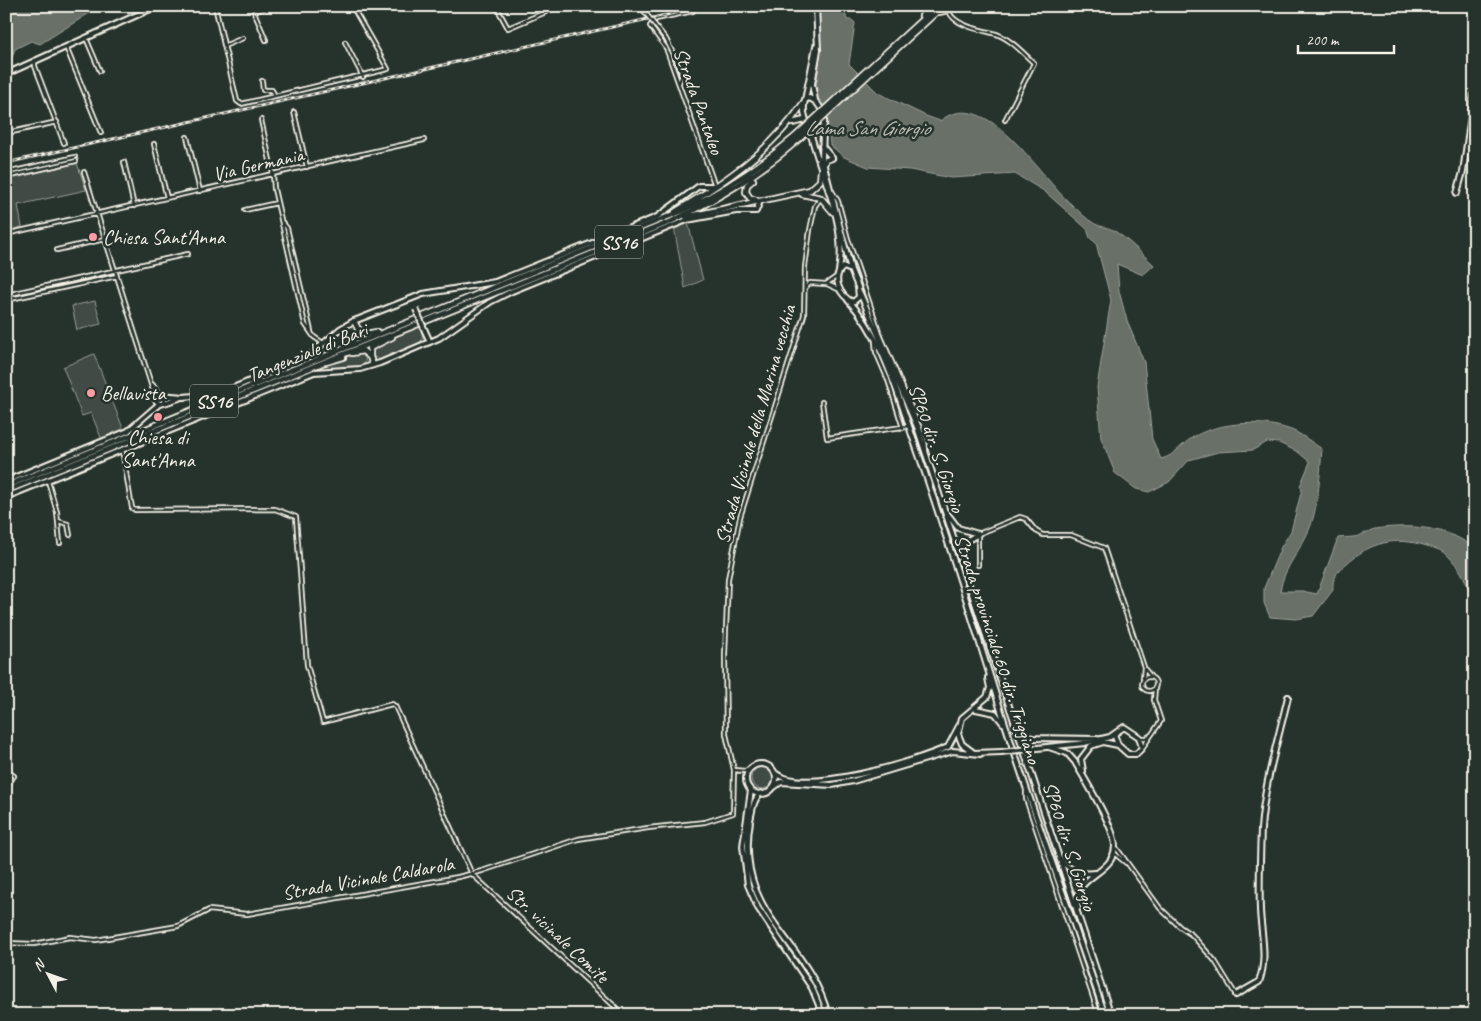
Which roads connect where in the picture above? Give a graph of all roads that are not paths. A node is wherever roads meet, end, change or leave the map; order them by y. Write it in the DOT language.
graph roads {
  1 [pos="157,6"];
  2 [pos="215,6"];
  3 [pos="352,6"];
  4 [pos="496,6"];
  5 [pos="560,6"];
  6 [pos="640,6"];
  7 [pos="816,6"];
  8 [pos="927,6"];
  9 [pos="937,6"];
  10 [pos="266,7"];
  11 [pos="948,8"];
  12 [pos="693,11"];
  13 [pos="818,34"];
  14 [pos="905,36"];
  15 [pos="85,38"];
  16 [pos="243,38"];
  17 [pos="266,40"];
  18 [pos="346,42"];
  19 [pos="65,46"];
  20 [pos="224,46"];
  21 [pos="35,60"];
  22 [pos="100,71"];
  23 [pos="6,74"];
  24 [pos="865,75"];
  25 [pos="363,77"];
  26 [pos="262,82"];
  27 [pos="679,82"];
  28 [pos="1475,87"];
  29 [pos="275,96"];
  30 [pos="815,100"];
  31 [pos="805,101"];
  32 [pos="294,112"];
  33 [pos="261,120"];
  34 [pos="805,120"];
  35 [pos="1004,120"];
  36 [pos="57,122"];
  37 [pos="791,123"];
  38 [pos="809,127"];
  39 [pos="823,131"];
  40 [pos="12,132"];
  41 [pos="101,134"];
  42 [pos="187,137"];
  43 [pos="798,137"];
  44 [pos="424,140"];
  45 [pos="64,143"];
  46 [pos="154,144"];
  47 [pos="821,144"];
  48 [pos="124,162"];
  49 [pos="746,163"];
  50 [pos="824,165"];
  51 [pos="306,167"];
  52 [pos="821,170"];
  53 [pos="761,171"];
  54 [pos="84,172"];
  55 [pos="733,172"];
  56 [pos="6,173"];
  57 [pos="746,173"];
  58 [pos="273,174"];
  59 [pos="6,177"];
  60 [pos="715,186"];
  61 [pos="200,191"];
  62 [pos="832,191"];
  63 [pos="1456,193"];
  64 [pos="798,194"];
  65 [pos="167,198"];
  66 [pos="821,198"];
  67 [pos="760,201"];
  68 [pos="277,203"];
  69 [pos="134,206"];
  70 [pos="245,210"];
  71 [pos="833,212"];
  72 [pos="98,214"];
  73 [pos="668,220"];
  74 [pos="6,234"];
  75 [pos="105,239"];
  76 [pos="57,250"];
  77 [pos="188,254"];
  78 [pos="851,270"];
  79 [pos="115,271"];
  80 [pos="839,271"];
  81 [pos="117,276"];
  82 [pos="837,276"];
  83 [pos="805,277"];
  84 [pos="862,282"];
  85 [pos="810,283"];
  86 [pos="857,283"];
  87 [pos="826,284"];
  88 [pos="52,285"];
  89 [pos="46,286"];
  90 [pos="804,288"];
  91 [pos="53,290"];
  92 [pos="840,290"];
  93 [pos="48,291"];
  94 [pos="860,294"];
  95 [pos="6,296"];
  96 [pos="412,298"];
  97 [pos="6,300"];
  98 [pos="848,300"];
  99 [pos="354,321"];
  100 [pos="412,323"];
  101 [pos="358,330"];
  102 [pos="430,342"];
  103 [pos="876,342"];
  104 [pos="324,344"];
  105 [pos="370,357"];
  106 [pos="321,360"];
  107 [pos="373,365"];
  108 [pos="151,382"];
  109 [pos="163,395"];
  110 [pos="184,397"];
  111 [pos="160,402"];
  112 [pos="822,402"];
  113 [pos="909,426"];
  114 [pos="903,428"];
  115 [pos="122,449"];
  116 [pos="926,455"];
  117 [pos="47,480"];
  118 [pos="6,481"];
  119 [pos="6,486"];
  120 [pos="6,491"];
  121 [pos="938,492"];
  122 [pos="6,497"];
  123 [pos="58,521"];
  124 [pos="978,534"];
  125 [pos="70,535"];
  126 [pos="60,543"];
  127 [pos="978,565"];
  128 [pos="969,588"];
  129 [pos="980,644"];
  130 [pos="1144,668"];
  131 [pos="1152,678"];
  132 [pos="1143,679"];
  133 [pos="1155,688"];
  134 [pos="1148,692"];
  135 [pos="1288,697"];
  136 [pos="1154,700"];
  137 [pos="976,709"];
  138 [pos="1011,715"];
  139 [pos="959,726"];
  140 [pos="1007,731"];
  141 [pos="1114,734"];
  142 [pos="1152,734"];
  143 [pos="1139,737"];
  144 [pos="1105,739"];
  145 [pos="1084,743"];
  146 [pos="1096,743"];
  147 [pos="1118,745"];
  148 [pos="1049,747"];
  149 [pos="1142,748"];
  150 [pos="980,754"];
  151 [pos="750,769"];
  152 [pos="6,770"];
  153 [pos="734,770"];
  154 [pos="743,771"];
  155 [pos="775,773"];
  156 [pos="747,776"];
  157 [pos="1087,783"];
  158 [pos="1026,785"];
  159 [pos="6,787"];
  160 [pos="774,787"];
  161 [pos="751,790"];
  162 [pos="761,794"];
  163 [pos="733,813"];
  164 [pos="1115,844"];
  165 [pos="1057,853"];
  166 [pos="1114,853"];
  167 [pos="1122,855"];
  168 [pos="1121,860"];
  169 [pos="1110,862"];
  170 [pos="1127,864"];
  171 [pos="1097,873"];
  172 [pos="472,874"];
  173 [pos="1079,920"];
  174 [pos="6,943"];
  175 [pos="1236,995"];
  176 [pos="624,1015"];
  177 [pos="823,1015"];
  178 [pos="828,1015"];
  179 [pos="1099,1015"];
  180 [pos="1104,1015"];
  181 [pos="1111,1015"];
  1 -- 15 [label="main road"];
  2 -- 20 [label="street"];
  3 -- 25 [label="street"];
  4 -- 5 [label="street"];
  6 -- 27 [label="street, Strada Pantaleo, bridge"];
  7 -- 13 [label="main road"];
  8 -- 14 [label="highway, SS16"];
  9 -- 14 [label="highway, SS16"];
  10 -- 17 [label="street"];
  11 -- 24 [label="highway, SS16"];
  11 -- 35 [label="street"];
  12 -- 27 [label="street, Strada Pantaleo"];
  13 -- 30 [label="main road"];
  13 -- 31 [label="main road"];
  14 -- 24 [label="highway, SS16"];
  15 -- 19 [label="main road"];
  15 -- 22 [label="street"];
  16 -- 20 [label="street"];
  18 -- 25 [label="street"];
  19 -- 21 [label="main road"];
  19 -- 41 [label="street"];
  20 -- 29 [label="street"];
  21 -- 23 [label="main road"];
  21 -- 36 [label="street"];
  24 -- 43 [label="highway, SS16, bridge"];
  25 -- 29 [label="street"];
  26 -- 29 [label="street"];
  27 -- 60 [label="street, Strada Pantaleo"];
  28 -- 63 [label="main road"];
  30 -- 31 [label="main road"];
  30 -- 39 [label="main road"];
  31 -- 34 [label="main road"];
  31 -- 37 [label="highway, SS16"];
  32 -- 51 [label="street"];
  33 -- 58 [label="street"];
  34 -- 37 [label="highway"];
  34 -- 38 [label="main road"];
  36 -- 40 [label="street"];
  36 -- 45 [label="street"];
  37 -- 49 [label="highway, SS16"];
  38 -- 39 [label="main road"];
  38 -- 52 [label="main road"];
  39 -- 47 [label="main road"];
  42 -- 61 [label="street"];
  43 -- 53 [label="highway, SS16"];
  43 -- 57 [label="highway, SS16"];
  44 -- 51 [label="street, Via Germania"];
  46 -- 65 [label="street"];
  47 -- 50 [label="main road"];
  47 -- 50 [label="main road"];
  48 -- 69 [label="street"];
  49 -- 55 [label="highway, SS16"];
  49 -- 57 [label="highway, SS16"];
  50 -- 62 [label="main road"];
  51 -- 58 [label="street, Via Germania"];
  52 -- 64 [label="highway, SS16"];
  52 -- 71 [label="main road"];
  53 -- 67 [label="highway, SS16"];
  53 -- 73 [label="highway, SS16"];
  54 -- 72 [label="street"];
  55 -- 57 [label="highway"];
  55 -- 60 [label="highway, SS16"];
  56 -- 59 [label="street"];
  57 -- 73 [label="highway, SS16"];
  58 -- 61 [label="street, Via Germania"];
  58 -- 68 [label="street"];
  60 -- 73 [label="highway, SS16"];
  60 -- 96 [label="main road"];
  61 -- 65 [label="street, Via Germania"];
  62 -- 78 [label="main road"];
  62 -- 84 [label="street"];
  64 -- 66 [label="highway"];
  64 -- 67 [label="highway, SS16"];
  65 -- 69 [label="street, Via Germania"];
  66 -- 71 [label="highway"];
  66 -- 83 [label="street"];
  67 -- 73 [label="highway, SS16"];
  67 -- 102 [label="main road"];
  68 -- 70 [label="street"];
  68 -- 104 [label="street"];
  69 -- 72 [label="street, Via Germania"];
  71 -- 80 [label="main road"];
  72 -- 74 [label="street, Via Germania"];
  72 -- 75 [label="street"];
  73 -- 100 [label="highway, Tangenziale di Bari / SS16"];
  75 -- 76 [label="street"];
  75 -- 79 [label="street"];
  77 -- 79 [label="street"];
  78 -- 80 [label="main road"];
  78 -- 86 [label="main road, SP60 dir. S. Giorgio"];
  79 -- 81 [label="street"];
  79 -- 88 [label="street"];
  80 -- 82 [label="main road"];
  81 -- 91 [label="street"];
  81 -- 108 [label="street"];
  82 -- 87 [label="street"];
  82 -- 92 [label="main road"];
  83 -- 85 [label="street"];
  83 -- 90 [label="street"];
  84 -- 86 [label="street"];
  84 -- 116 [label="street"];
  85 -- 87 [label="street, Strada Vicinale della Marina vecchia"];
  85 -- 90 [label="street, Strada Vicinale della Marina vecchia"];
  86 -- 94 [label="main road, SP60 dir. S. Giorgio"];
  87 -- 92 [label="street, Strada Vicinale della Marina vecchia"];
  88 -- 89 [label="street"];
  88 -- 91 [label="street"];
  89 -- 93 [label="street"];
  89 -- 95 [label="street"];
  90 -- 153 [label="street, Strada Vicinale della Marina vecchia"];
  91 -- 93 [label="street"];
  92 -- 98 [label="main road, Strada provinciale 60 dir. Triggiano"];
  93 -- 97 [label="street"];
  94 -- 98 [label="main road"];
  94 -- 116 [label="main road, SP60 dir. S. Giorgio"];
  96 -- 99 [label="main road"];
  96 -- 102 [label="main road, bridge"];
  98 -- 103 [label="main road, Strada provinciale 60 dir. Triggiano"];
  99 -- 101 [label="highway"];
  99 -- 104 [label="main road"];
  100 -- 101 [label="highway"];
  100 -- 105 [label="highway"];
  100 -- 106 [label="highway, Tangenziale di Bari / SS16"];
  101 -- 106 [label="highway"];
  102 -- 107 [label="main road"];
  103 -- 113 [label="main road, Strada provinciale 60 dir. Triggiano"];
  103 -- 114 [label="street"];
  104 -- 110 [label="main road"];
  105 -- 106 [label="highway"];
  105 -- 107 [label="highway"];
  106 -- 119 [label="highway, Tangenziale di Bari / SS16"];
  106 -- 120 [label="highway, Tangenziale di Bari / SS16"];
  107 -- 115 [label="main road"];
  108 -- 109 [label="street"];
  108 -- 111 [label="street"];
  109 -- 110 [label="main road"];
  109 -- 111 [label="main road"];
  109 -- 111 [label="main road"];
  110 -- 111 [label="main road"];
  111 -- 118 [label="main road"];
  112 -- 114 [label="street"];
  113 -- 114 [label="street"];
  113 -- 129 [label="main road, Strada provinciale 60 dir. Triggiano"];
  115 -- 117 [label="main road"];
  115 -- 172 [label="street"];
  116 -- 121 [label="main road, SP60 dir. S. Giorgio"];
  117 -- 122 [label="main road"];
  117 -- 123 [label="street"];
  121 -- 124 [label="main road"];
  121 -- 128 [label="main road, SP60 dir. S. Giorgio"];
  123 -- 125 [label="street"];
  123 -- 126 [label="street"];
  124 -- 127 [label="street"];
  124 -- 128 [label="main road"];
  124 -- 130 [label="street"];
  128 -- 138 [label="main road, SP60 dir. S. Giorgio"];
  129 -- 137 [label="main road"];
  129 -- 140 [label="main road, Strada provinciale 60 dir. Triggiano"];
  130 -- 131 [label="street"];
  130 -- 132 [label="street"];
  131 -- 132 [label="street"];
  131 -- 133 [label="street"];
  132 -- 134 [label="street"];
  133 -- 134 [label="street"];
  133 -- 136 [label="street"];
  134 -- 136 [label="street"];
  135 -- 175 [label="main road"];
  136 -- 142 [label="street"];
  137 -- 139 [label="main road"];
  137 -- 140 [label="main road"];
  138 -- 144 [label="main road"];
  138 -- 165 [label="main road, SP60 dir. S. Giorgio"];
  139 -- 150 [label="main road"];
  139 -- 155 [label="main road"];
  140 -- 158 [label="main road, Strada provinciale 60 dir. Triggiano"];
  141 -- 143 [label="main road"];
  141 -- 144 [label="main road"];
  141 -- 147 [label="main road"];
  142 -- 143 [label="street"];
  142 -- 149 [label="street"];
  143 -- 149 [label="main road"];
  144 -- 145 [label="main road"];
  145 -- 146 [label="main road"];
  145 -- 148 [label="main road"];
  146 -- 147 [label="main road"];
  146 -- 157 [label="main road"];
  147 -- 149 [label="main road"];
  148 -- 150 [label="main road, bridge"];
  148 -- 157 [label="main road"];
  150 -- 160 [label="main road"];
  151 -- 154 [label="street"];
  151 -- 155 [label="main road"];
  151 -- 156 [label="main road"];
  152 -- 159 [label="street"];
  153 -- 154 [label="street"];
  153 -- 163 [label="street, Strada Vicinale della Marina vecchia"];
  154 -- 156 [label="street"];
  155 -- 160 [label="main road"];
  156 -- 161 [label="main road"];
  157 -- 164 [label="main road"];
  158 -- 179 [label="street"];
  158 -- 180 [label="main road, Strada provinciale 60 dir. Triggiano"];
  160 -- 162 [label="main road"];
  161 -- 162 [label="main road"];
  161 -- 177 [label="main road"];
  162 -- 178 [label="main road"];
  163 -- 172 [label="street, Strada Vicinale Caldarola"];
  164 -- 166 [label="main road"];
  164 -- 167 [label="street"];
  165 -- 171 [label="main road"];
  165 -- 173 [label="main road, SP60 dir. S. Giorgio"];
  166 -- 167 [label="street"];
  166 -- 168 [label="street"];
  166 -- 169 [label="main road"];
  167 -- 170 [label="street"];
  168 -- 169 [label="street"];
  168 -- 170 [label="street"];
  169 -- 171 [label="main road"];
  170 -- 175 [label="street"];
  171 -- 173 [label="main road"];
  172 -- 174 [label="street, Strada Vicinale Caldarola"];
  172 -- 176 [label="street, Str. vicinale Comite"];
  173 -- 181 [label="main road, SP60 dir. S. Giorgio"];
}
